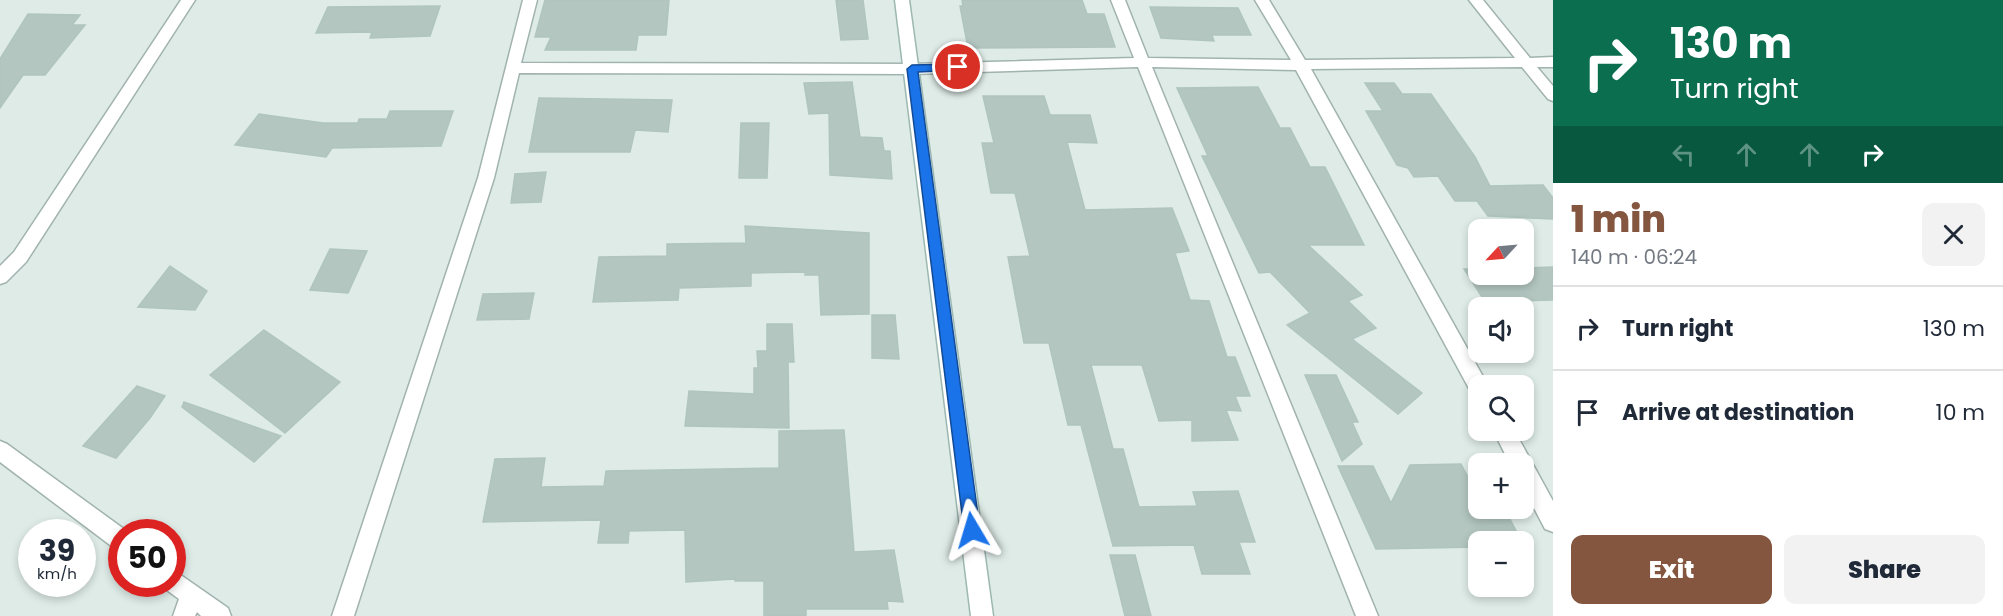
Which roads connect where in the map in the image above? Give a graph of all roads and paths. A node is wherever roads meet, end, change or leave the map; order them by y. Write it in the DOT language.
graph roads {
  1 [pos="188,0"];
  2 [pos="530,0"];
  3 [pos="902,0"];
  4 [pos="1118,0"];
  5 [pos="1262,0"];
  6 [pos="1476,0"];
  7 [pos="1526,62"];
  8 [pos="1553,62"];
  9 [pos="1143,63"];
  10 [pos="1301,65"];
  11 [pos="513,68"];
  12 [pos="912,69"];
  13 [pos="1553,96"];
  14 [pos="0,277"];
  15 [pos="1472,375"];
  16 [pos="0,450"];
  17 [pos="1534,487"];
  18 [pos="1553,522"];
  19 [pos="108,531"];
  20 [pos="186,590"];
  21 [pos="192,595"];
  22 [pos="184,616"];
  23 [pos="220,616"];
  24 [pos="342,616"];
  25 [pos="982,616"];
  26 [pos="1366,616"];
  1 -- 14 [label="street"];
  2 -- 11 [label="street"];
  3 -- 12 [label="street"];
  4 -- 9 [label="street"];
  5 -- 10 [label="street"];
  6 -- 7 [label="street"];
  7 -- 8 [label="street"];
  7 -- 10 [label="street"];
  7 -- 13 [label="street"];
  9 -- 10 [label="street"];
  9 -- 12 [label="street"];
  9 -- 26 [label="street"];
  10 -- 15 [label="street"];
  11 -- 12 [label="street"];
  11 -- 24 [label="street"];
  12 -- 25 [label="street"];
  16 -- 19 [label="street"];
  17 -- 18 [label="street"];
  20 -- 21 [label="street"];
  21 -- 22 [label="street"];
  21 -- 23 [label="street"];
}
